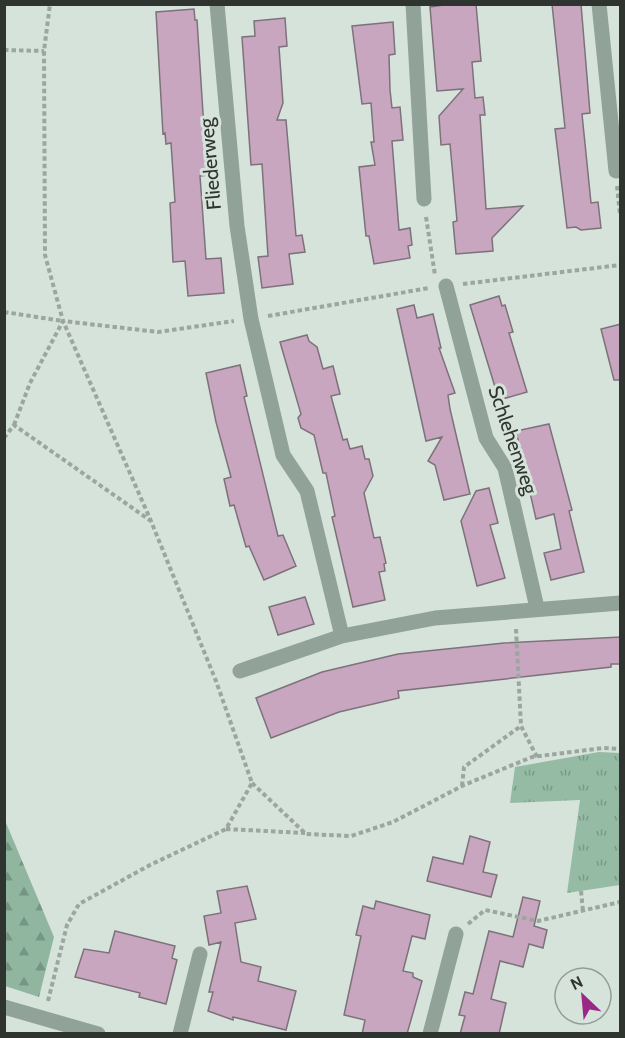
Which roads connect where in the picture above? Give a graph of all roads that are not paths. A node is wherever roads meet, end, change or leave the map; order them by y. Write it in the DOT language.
graph roads {
  1 [pos="412,4"];
  2 [pos="599,4"];
  3 [pos="220,5"];
  4 [pos="616,171"];
  5 [pos="424,199"];
  6 [pos="441,286"];
  7 [pos="621,603"];
  8 [pos="537,608"];
  9 [pos="342,636"];
  10 [pos="240,670"];
  11 [pos="456,934"];
  12 [pos="200,954"];
  13 [pos="4,1007"];
  14 [pos="98,1034"];
  15 [pos="180,1034"];
  16 [pos="430,1034"];
  1 -- 5 [label="street"];
  2 -- 4 [label="street"];
  3 -- 9 [label="street, Fliederweg"];
  6 -- 8 [label="street, Schlehenweg"];
  7 -- 8 [label="street"];
  8 -- 9 [label="street"];
  9 -- 10 [label="street"];
  11 -- 16 [label="street"];
  12 -- 15 [label="street"];
  13 -- 14 [label="street"];
}
